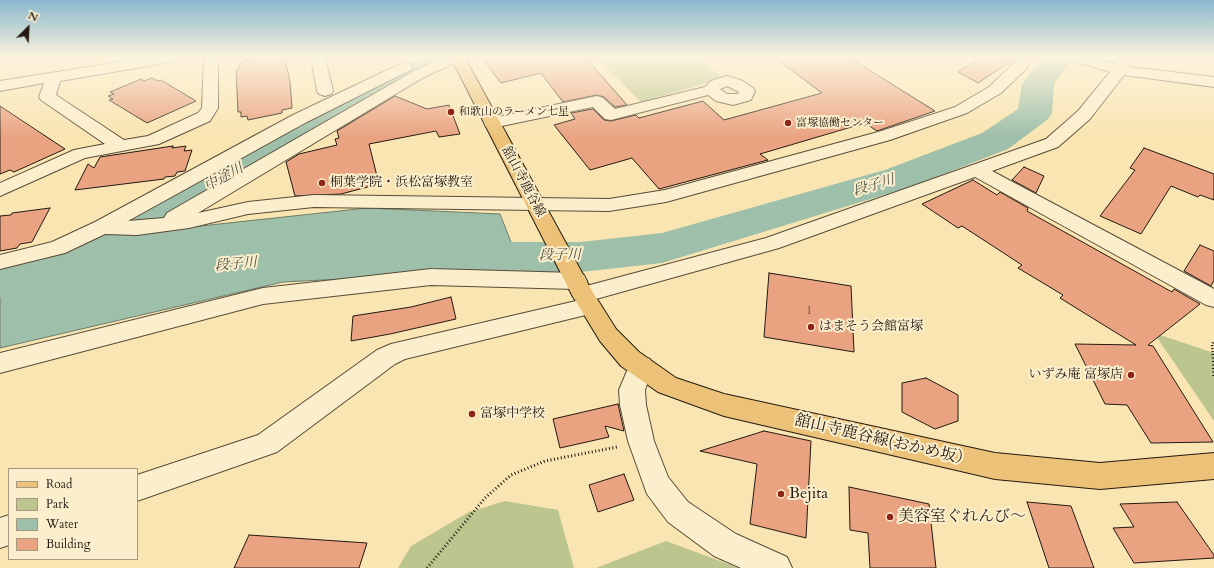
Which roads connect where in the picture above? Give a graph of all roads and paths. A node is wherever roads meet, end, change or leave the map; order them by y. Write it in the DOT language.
graph roads {
  1 [pos="52,85"];
  2 [pos="210,85"];
  3 [pos="324,85"];
  4 [pos="369,85"];
  5 [pos="401,85"];
  6 [pos="472,85"];
  7 [pos="1001,85"];
  8 [pos="1107,85"];
  9 [pos="712,90"];
  10 [pos="325,91"];
  11 [pos="492,123"];
  12 [pos="122,147"];
  13 [pos="976,170"];
  14 [pos="0,190"];
  15 [pos="533,203"];
  16 [pos="164,224"];
  17 [pos="102,227"];
  18 [pos="0,262"];
  19 [pos="583,294"];
  20 [pos="1214,299"];
  21 [pos="1214,341"];
  22 [pos="0,363"];
  23 [pos="641,366"];
  24 [pos="1214,378"];
  25 [pos="641,441"];
  26 [pos="1214,466"];
  27 [pos="138,488"];
  28 [pos="428,568"];
  29 [pos="776,568"];
  1 -- 12 [label="street"];
  2 -- 12 [label="street"];
  3 -- 10 [label="street"];
  4 -- 17 [label="street"];
  5 -- 16 [label="street"];
  6 -- 11 [label="main road, 舘山寺鹿谷線"];
  7 -- 15 [label="street"];
  8 -- 13 [label="street"];
  9 -- 11 [label="street"];
  11 -- 15 [label="main road, 舘山寺鹿谷線"];
  12 -- 14 [label="street"];
  13 -- 19 [label="street"];
  13 -- 20 [label="street"];
  15 -- 16 [label="street"];
  15 -- 19 [label="main road, 舘山寺鹿谷線"];
  16 -- 17 [label="street"];
  17 -- 18 [label="street"];
  19 -- 22 [label="street"];
  19 -- 23 [label="main road, 舘山寺鹿谷線(おかめ坂）"];
  19 -- 27 [label="street"];
  21 -- 24 [label="path"];
  23 -- 25 [label="street"];
  23 -- 26 [label="main road, 舘山寺鹿谷線(おかめ坂）"];
  25 -- 28 [label="path"];
  25 -- 29 [label="street"];
}
